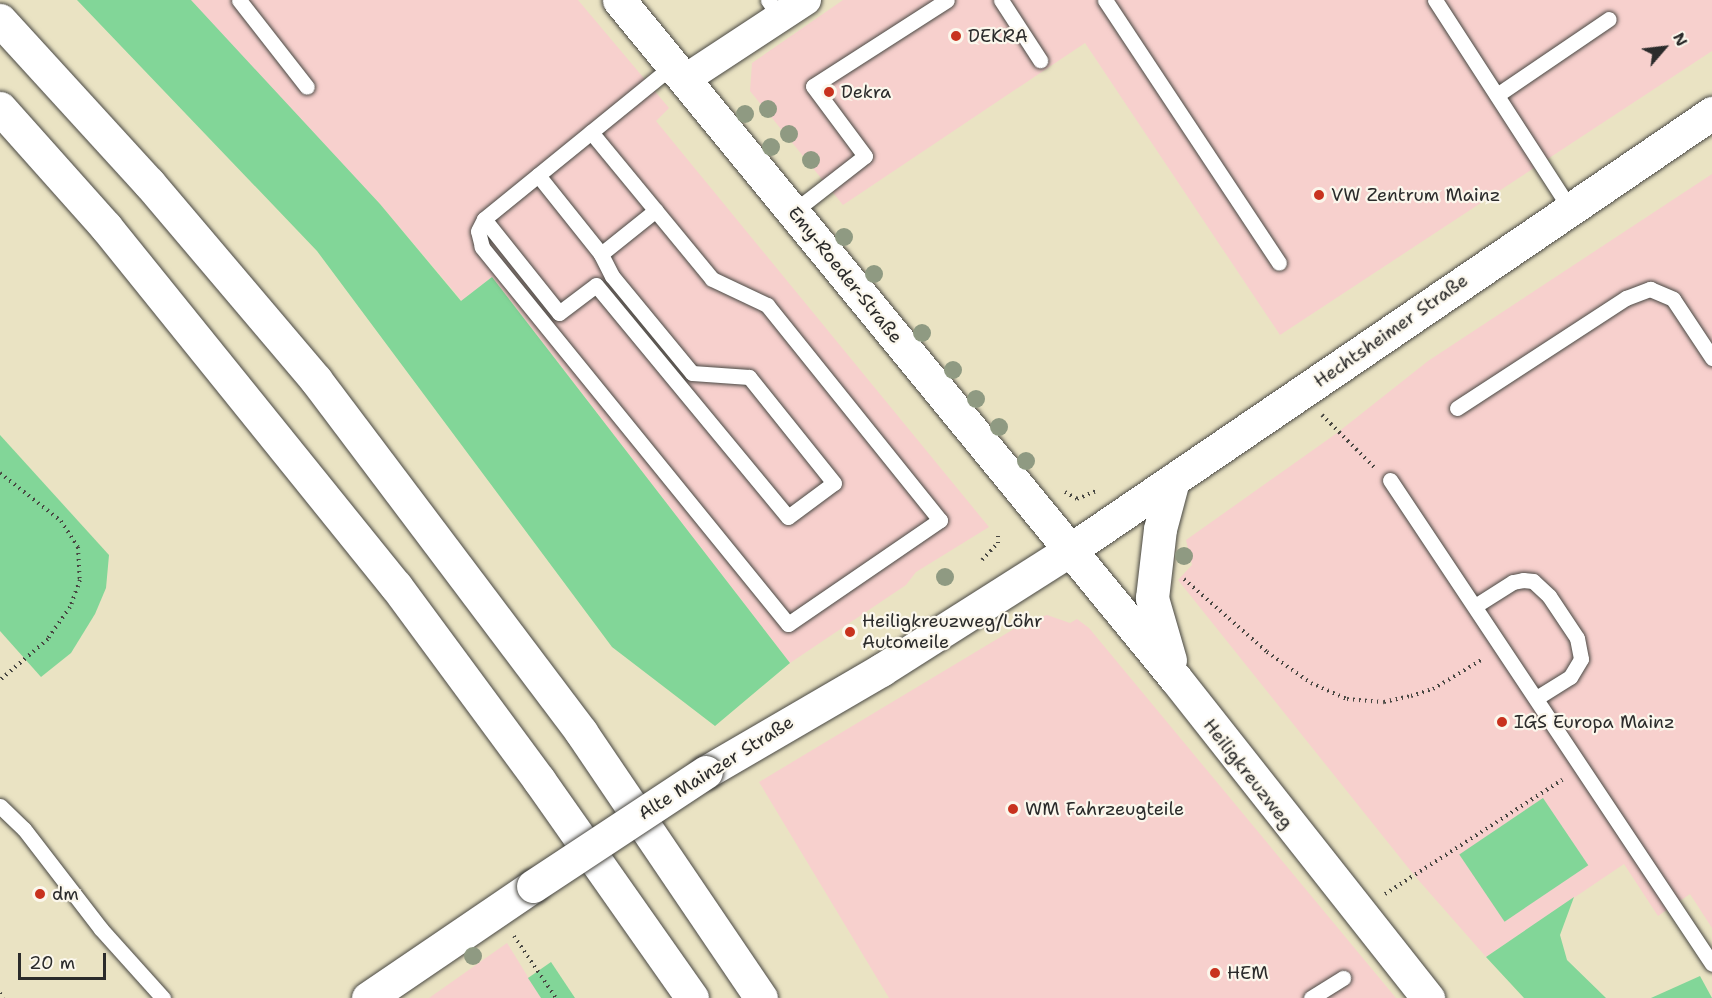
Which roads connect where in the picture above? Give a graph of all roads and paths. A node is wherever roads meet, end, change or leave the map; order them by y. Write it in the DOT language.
graph roads {
  1 [pos="239,0"];
  2 [pos="619,0"];
  3 [pos="806,0"];
  4 [pos="947,0"];
  5 [pos="1001,0"];
  6 [pos="1105,0"];
  7 [pos="1436,0"];
  8 [pos="774,9"];
  9 [pos="1609,19"];
  10 [pos="0,20"];
  11 [pos="1040,60"];
  12 [pos="678,73"];
  13 [pos="307,87"];
  14 [pos="1497,95"];
  15 [pos="0,108"];
  16 [pos="1712,113"];
  17 [pos="591,132"];
  18 [pos="538,175"];
  19 [pos="1569,207"];
  20 [pos="656,210"];
  21 [pos="793,212"];
  22 [pos="484,219"];
  23 [pos="601,254"];
  24 [pos="1279,263"];
  25 [pos="1712,358"];
  26 [pos="1457,408"];
  27 [pos="1320,412"];
  28 [pos="1364,457"];
  29 [pos="0,473"];
  30 [pos="1173,480"];
  31 [pos="1390,480"];
  32 [pos="1064,492"];
  33 [pos="1092,493"];
  34 [pos="998,533"];
  35 [pos="1070,550"];
  36 [pos="982,560"];
  37 [pos="1182,576"];
  38 [pos="1475,606"];
  39 [pos="1503,647"];
  40 [pos="1176,679"];
  41 [pos="0,680"];
  42 [pos="1537,698"];
  43 [pos="1583,766"];
  44 [pos="0,806"];
  45 [pos="1382,896"];
  46 [pos="510,930"];
  47 [pos="1711,961"];
  48 [pos="1343,978"];
  49 [pos="0,993"];
  50 [pos="3,998"];
  51 [pos="163,998"];
  52 [pos="368,998"];
  53 [pos="555,998"];
  54 [pos="692,998"];
  55 [pos="761,998"];
  56 [pos="1311,998"];
  57 [pos="1428,998"];
  1 -- 13 [label="lane"];
  2 -- 12 [label="main road, Emy-Roeder-Straße"];
  3 -- 8 [label="street"];
  4 -- 21 [label="lane"];
  5 -- 11 [label="lane"];
  6 -- 24 [label="lane"];
  7 -- 14 [label="lane"];
  8 -- 12 [label="street"];
  9 -- 14 [label="lane"];
  10 -- 55 [label="main road"];
  12 -- 17 [label="lane"];
  12 -- 21 [label="main road, Emy-Roeder-Straße"];
  14 -- 19 [label="lane"];
  15 -- 54 [label="main road"];
  16 -- 19 [label="main road, Hechtsheimer Straße"];
  17 -- 18 [label="lane"];
  17 -- 20 [label="lane"];
  18 -- 22 [label="lane"];
  18 -- 23 [label="lane"];
  19 -- 30 [label="main road, Hechtsheimer Straße"];
  20 -- 22 [label="lane"];
  20 -- 23 [label="lane"];
  21 -- 35 [label="main road, Emy-Roeder-Straße"];
  22 -- 23 [label="lane"];
  25 -- 26 [label="lane"];
  27 -- 28 [label="path"];
  29 -- 41 [label="path"];
  30 -- 35 [label="main road, Hechtsheimer Straße"];
  30 -- 40 [label="main road"];
  31 -- 38 [label="lane"];
  32 -- 33 [label="path"];
  34 -- 36 [label="path"];
  35 -- 40 [label="main road, Heiligkreuzweg"];
  35 -- 52 [label="main road, Alte Mainzer Straße, bridge"];
  37 -- 39 [label="path"];
  38 -- 39 [label="lane"];
  38 -- 42 [label="lane"];
  39 -- 42 [label="lane"];
  40 -- 57 [label="main road, Heiligkreuzweg"];
  42 -- 43 [label="lane"];
  43 -- 45 [label="path"];
  43 -- 47 [label="lane"];
  44 -- 51 [label="lane"];
  46 -- 53 [label="path"];
  48 -- 56 [label="lane"];
  49 -- 50 [label="path"];
}
